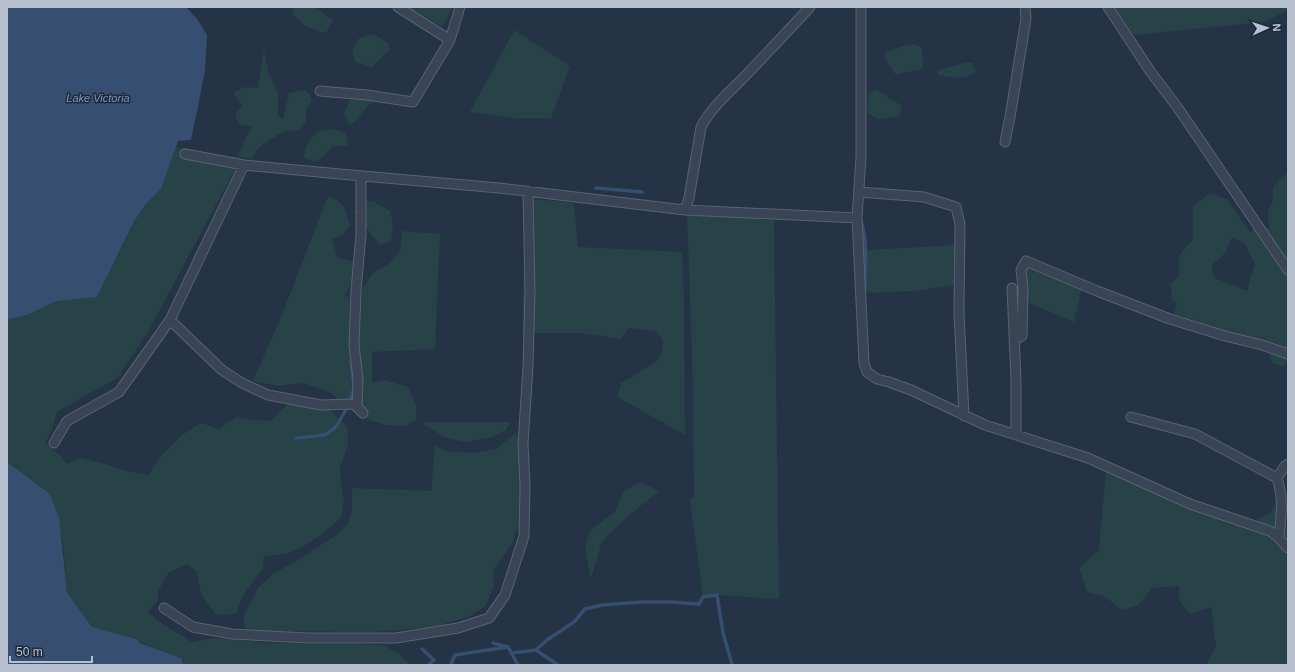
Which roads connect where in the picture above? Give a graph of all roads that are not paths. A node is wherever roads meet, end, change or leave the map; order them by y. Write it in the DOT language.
graph roads {
  1 [pos="398,7"];
  2 [pos="460,7"];
  3 [pos="810,7"];
  4 [pos="861,7"];
  5 [pos="1025,7"];
  6 [pos="1108,7"];
  7 [pos="450,40"];
  8 [pos="320,91"];
  9 [pos="1005,142"];
  10 [pos="184,154"];
  11 [pos="244,165"];
  12 [pos="361,176"];
  13 [pos="528,191"];
  14 [pos="859,192"];
  15 [pos="685,210"];
  16 [pos="857,218"];
  17 [pos="1288,270"];
  18 [pos="1012,288"];
  19 [pos="170,320"];
  20 [pos="1014,339"];
  21 [pos="1288,354"];
  22 [pos="964,416"];
  23 [pos="1131,417"];
  24 [pos="1016,434"];
  25 [pos="54,444"];
  26 [pos="1288,464"];
  27 [pos="1277,478"];
  28 [pos="1279,538"];
  29 [pos="1288,548"];
  30 [pos="164,608"];
  1 -- 7 [label="street"];
  2 -- 7 [label="street"];
  3 -- 15 [label="street"];
  4 -- 14 [label="street"];
  5 -- 9 [label="street"];
  6 -- 17 [label="street"];
  7 -- 8 [label="street"];
  10 -- 11 [label="street"];
  11 -- 12 [label="street"];
  11 -- 19 [label="street"];
  12 -- 13 [label="street"];
  12 -- 19 [label="street"];
  13 -- 15 [label="street"];
  13 -- 30 [label="street"];
  14 -- 16 [label="street"];
  14 -- 22 [label="street"];
  15 -- 16 [label="street"];
  16 -- 22 [label="street"];
  18 -- 20 [label="street"];
  19 -- 25 [label="street"];
  20 -- 21 [label="street"];
  20 -- 24 [label="street"];
  22 -- 24 [label="street"];
  23 -- 27 [label="street"];
  24 -- 28 [label="street"];
  26 -- 27 [label="street"];
  27 -- 28 [label="street"];
  28 -- 29 [label="street"];
}
